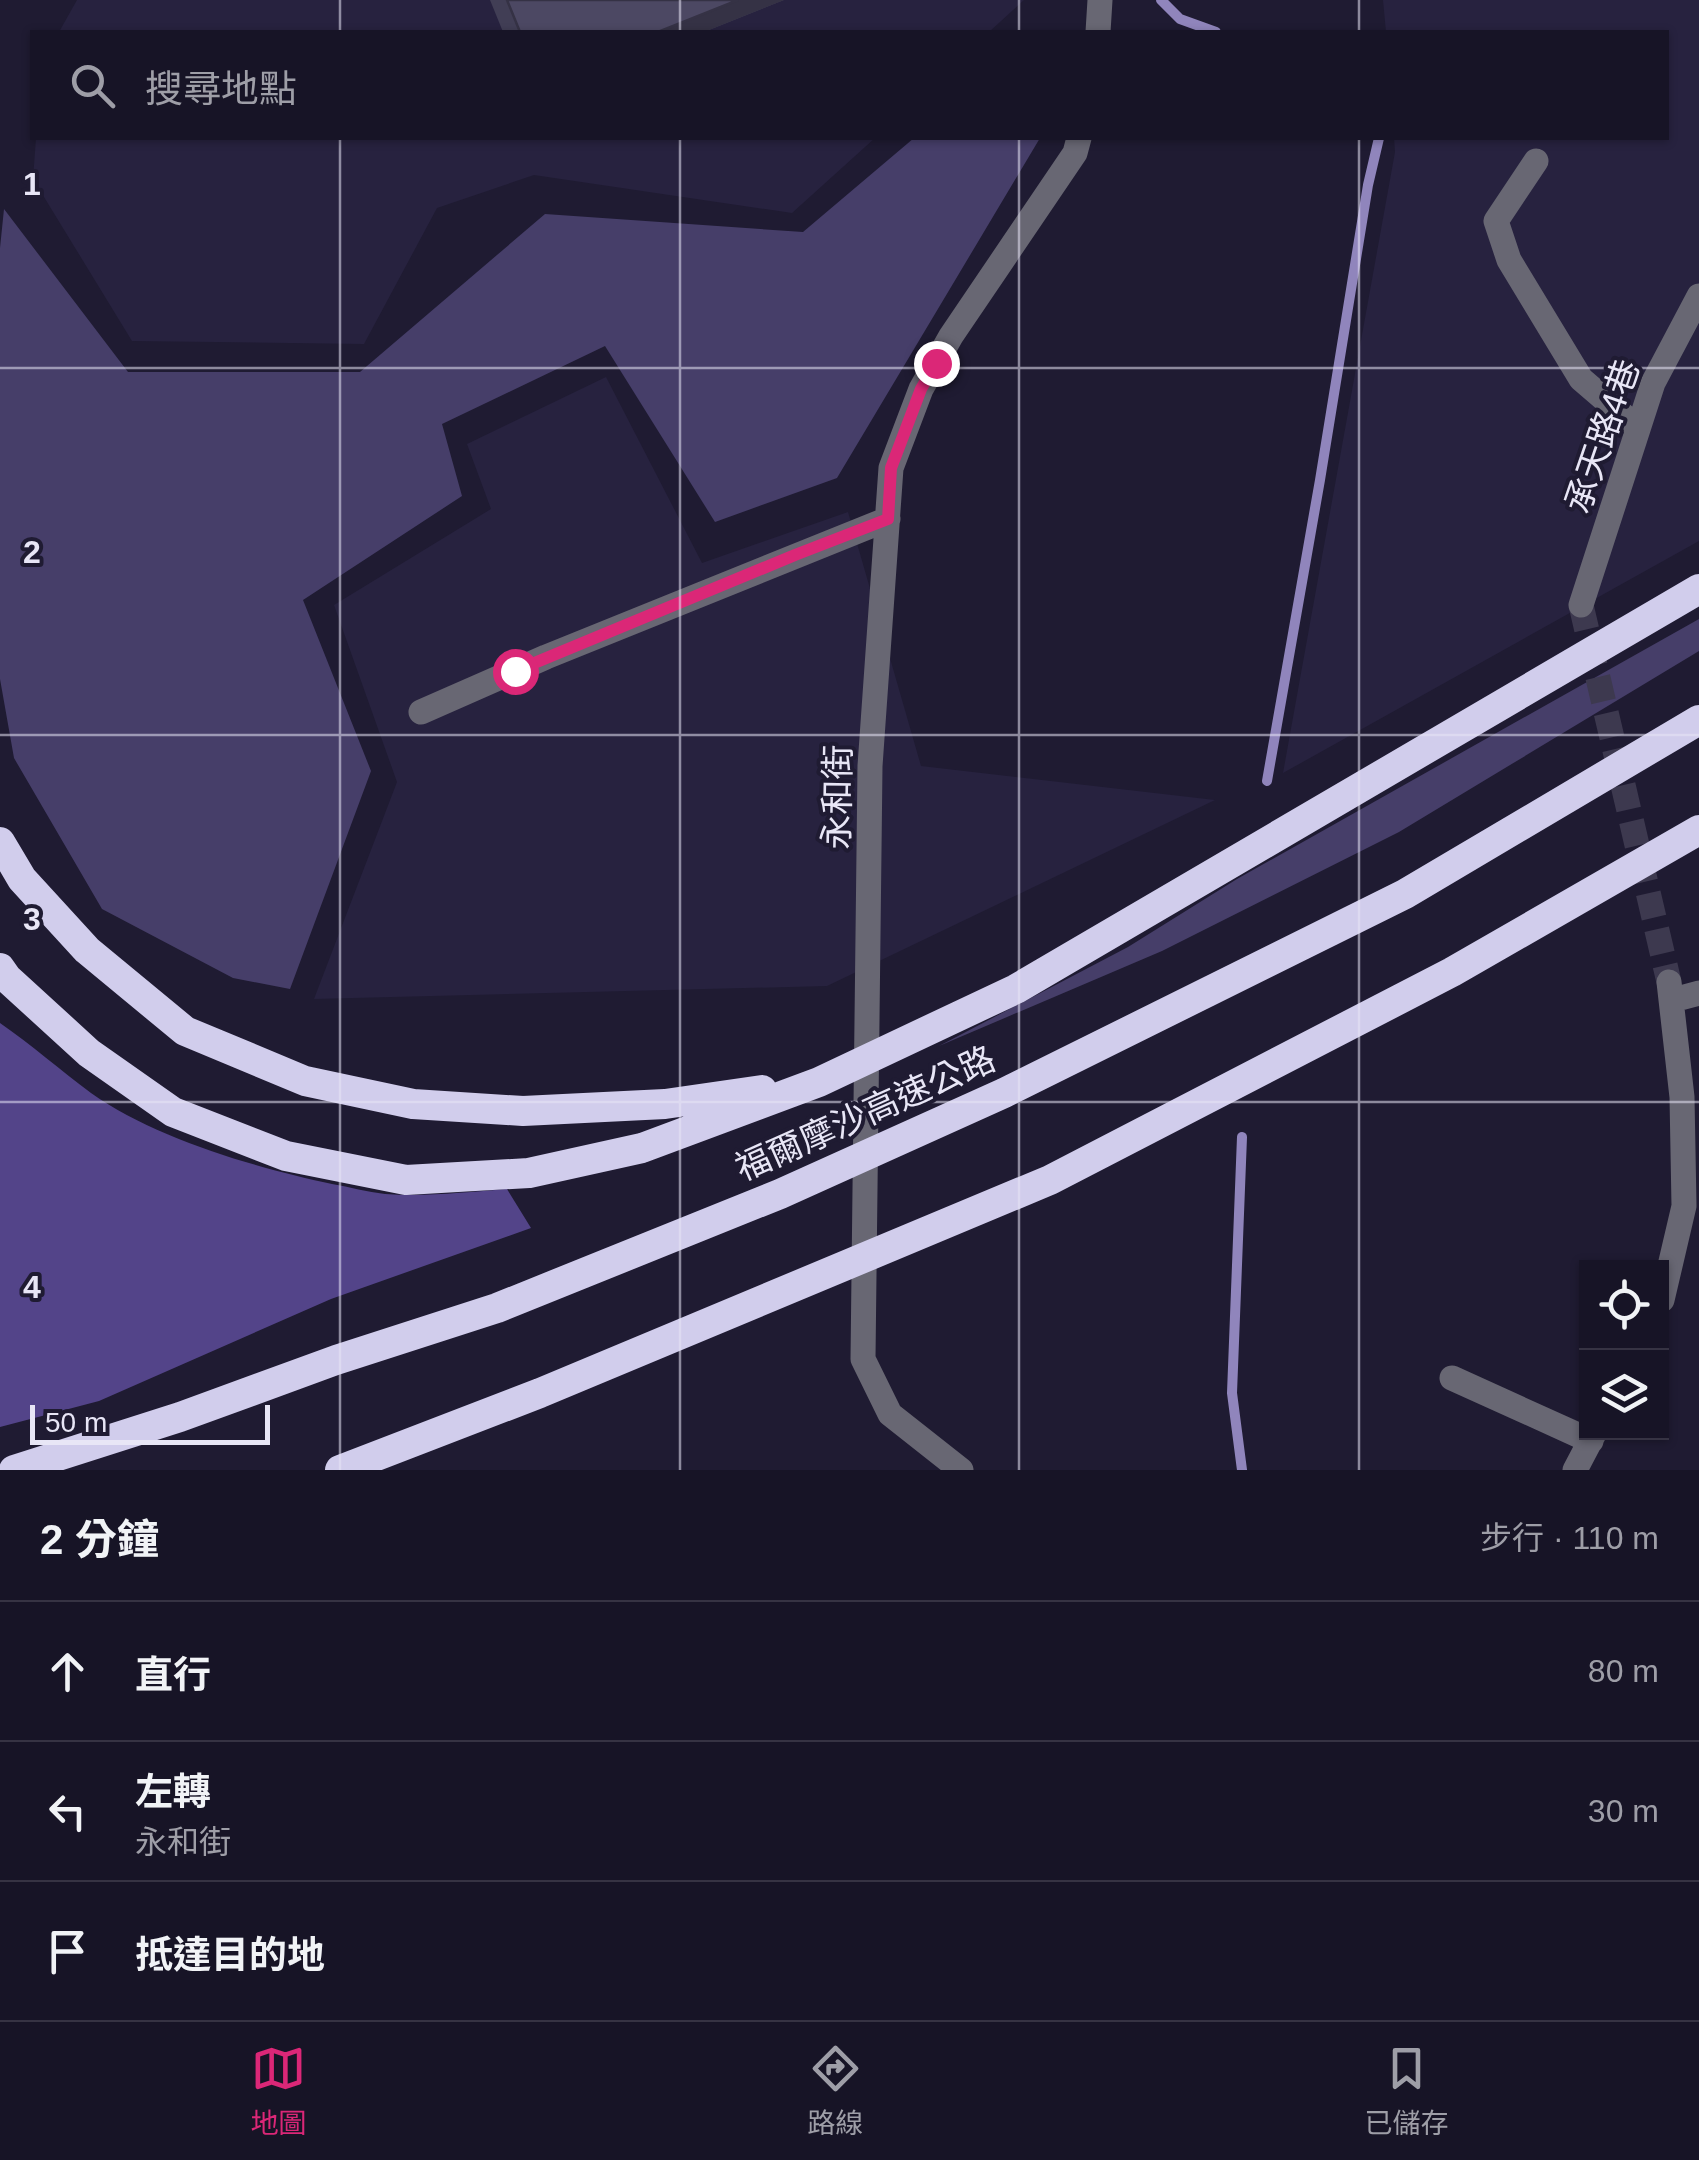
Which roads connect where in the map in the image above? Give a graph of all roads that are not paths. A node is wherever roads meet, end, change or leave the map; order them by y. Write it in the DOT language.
graph roads {
  1 [pos="1100,0"];
  2 [pos="1098,30"];
  3 [pos="1078,140"];
  4 [pos="1536,161"];
  5 [pos="1699,296"];
  6 [pos="1638,428"];
  7 [pos="888,519"];
  8 [pos="1699,589"];
  9 [pos="1582,605"];
  10 [pos="422,712"];
  11 [pos="1699,720"];
  12 [pos="1699,830"];
  13 [pos="0,842"];
  14 [pos="0,968"];
  15 [pos="1699,993"];
  16 [pos="819,1082"];
  17 [pos="1691,1119"];
  18 [pos="1669,1270"];
  19 [pos="1452,1378"];
  20 [pos="1579,1431"];
  21 [pos="1591,1440"];
  22 [pos="14,1470"];
  23 [pos="340,1470"];
  24 [pos="960,1470"];
  25 [pos="1575,1470"];
  1 -- 2 [label="street"];
  3 -- 7 [label="street, 永和街"];
  4 -- 6 [label="street"];
  5 -- 6 [label="street, 承天路4巷"];
  6 -- 9 [label="street, 承天路4巷"];
  7 -- 10 [label="street"];
  7 -- 24 [label="street, 永和街"];
  8 -- 16 [label="highway"];
  11 -- 22 [label="highway, 福爾摩沙高速公路"];
  12 -- 23 [label="highway"];
  13 -- 16 [label="highway"];
  14 -- 16 [label="highway"];
  15 -- 17 [label="street"];
  17 -- 18 [label="street"];
  19 -- 20 [label="street"];
  21 -- 25 [label="street"];
}
